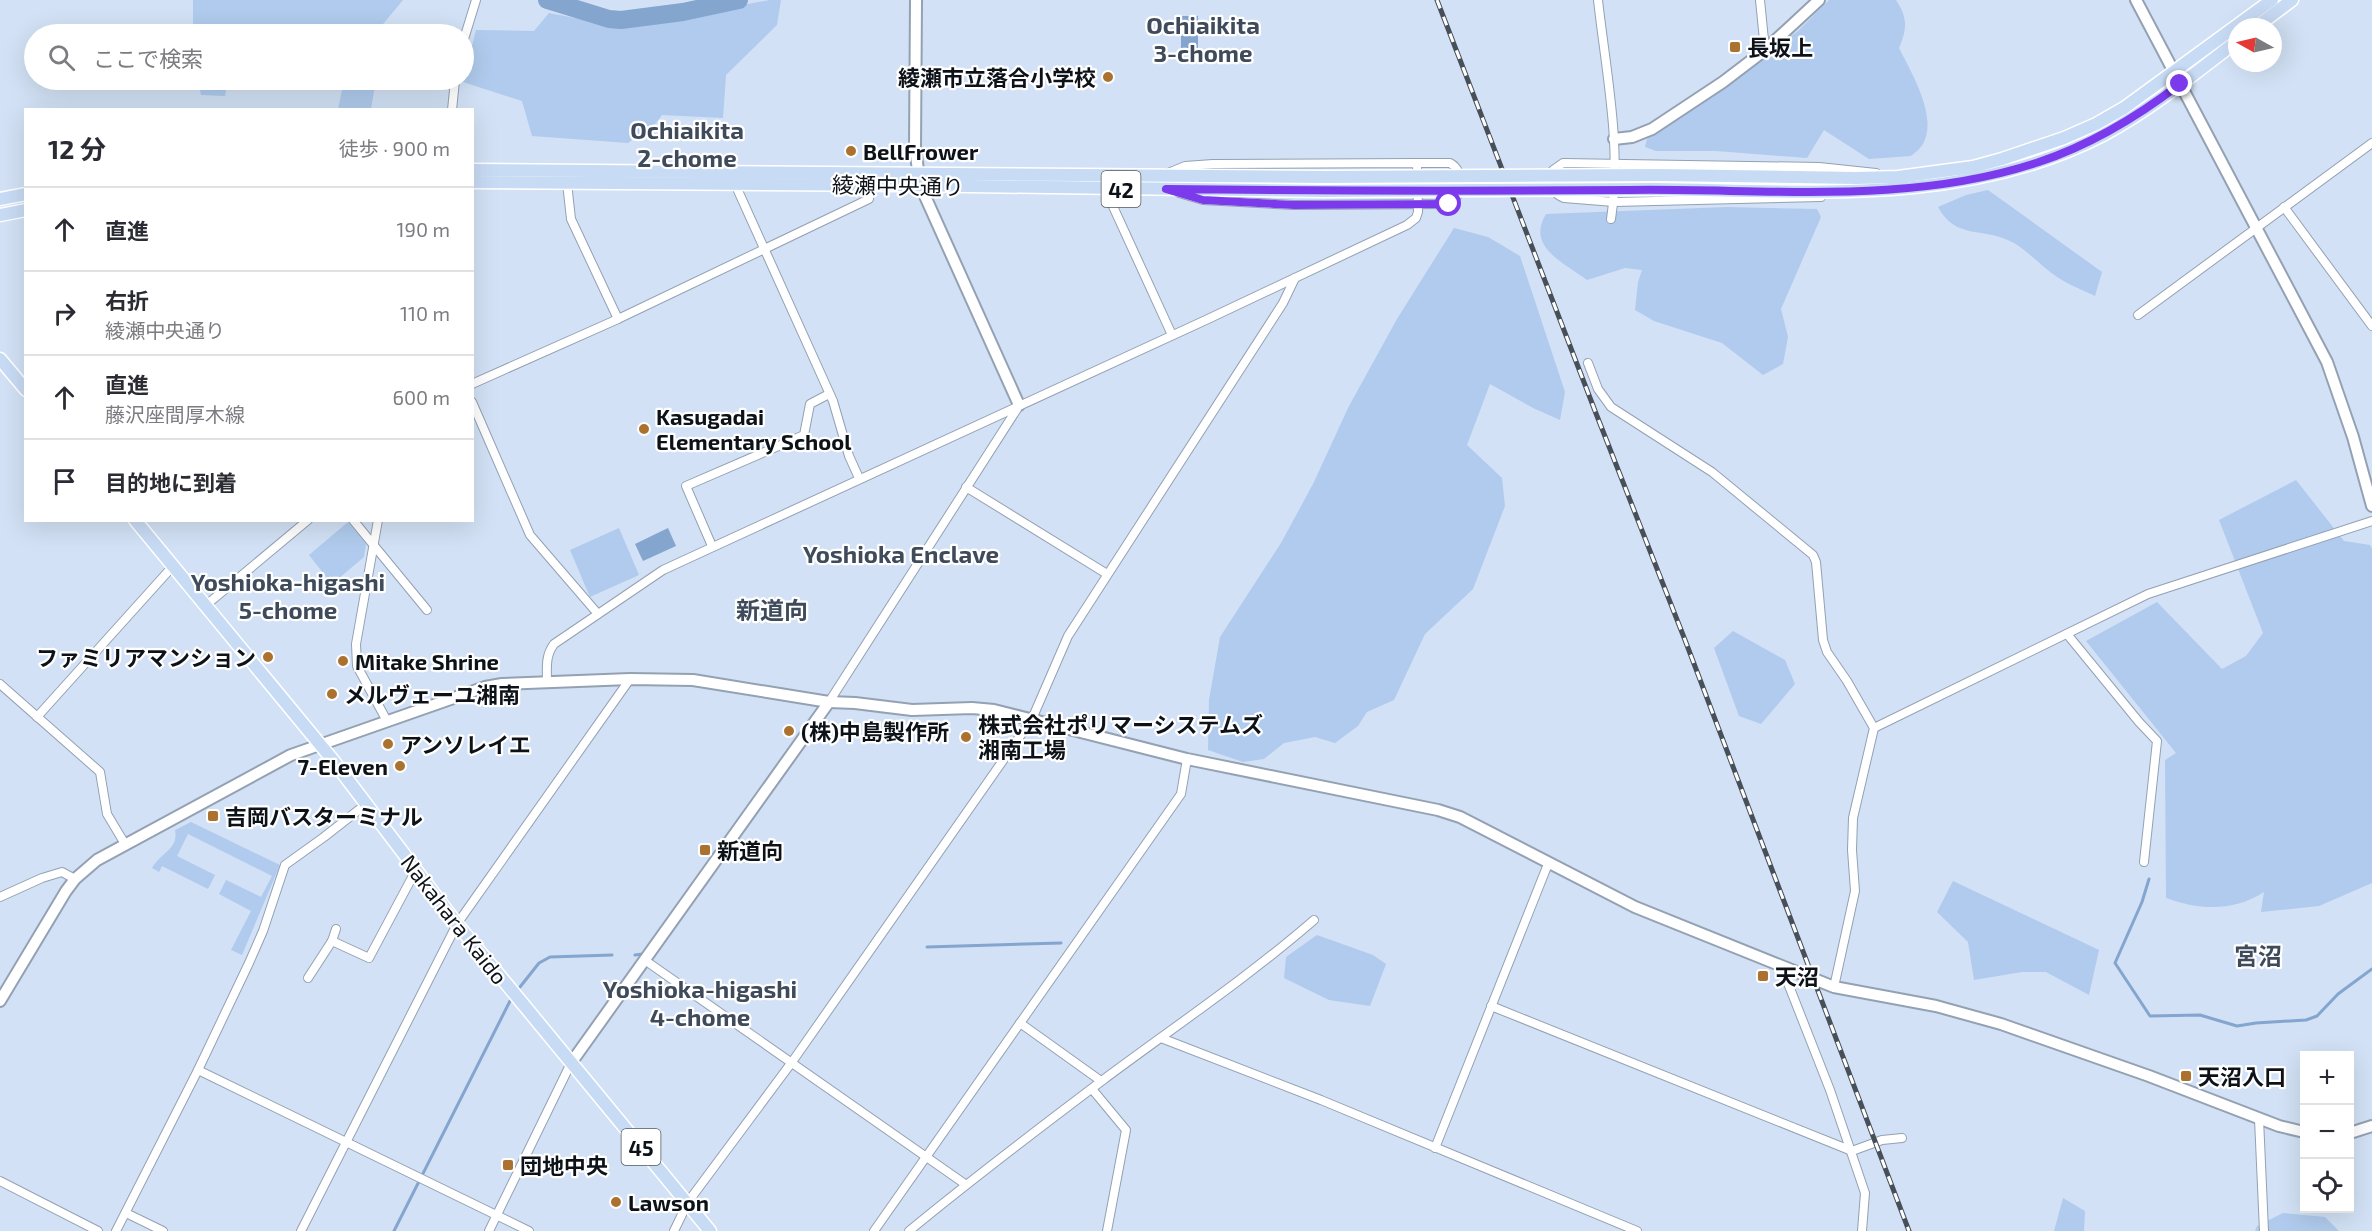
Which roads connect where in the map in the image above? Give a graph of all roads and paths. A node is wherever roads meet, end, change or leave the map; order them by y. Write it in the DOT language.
graph roads {
  1 [pos="476,0"];
  2 [pos="916,0"];
  3 [pos="1598,0"];
  4 [pos="1760,0"];
  5 [pos="1820,0"];
  6 [pos="2136,0"];
  7 [pos="2272,0"];
  8 [pos="2292,0"];
  9 [pos="2268,18"];
  10 [pos="469,24"];
  11 [pos="2228,47"];
  12 [pos="1765,50"];
  13 [pos="2176,79"];
  14 [pos="454,90"];
  15 [pos="452,108"];
  16 [pos="1614,139"];
  17 [pos="2372,143"];
  18 [pos="1615,162"];
  19 [pos="1417,163"];
  20 [pos="474,170"];
  21 [pos="917,172"];
  22 [pos="1164,175"];
  23 [pos="1898,177"];
  24 [pos="474,182"];
  25 [pos="567,183"];
  26 [pos="735,184"];
  27 [pos="870,184"];
  28 [pos="920,185"];
  29 [pos="1105,189"];
  30 [pos="1166,189"];
  31 [pos="1864,191"];
  32 [pos="24,194"];
  33 [pos="0,199"];
  34 [pos="1614,202"];
  35 [pos="1419,204"];
  36 [pos="2284,207"];
  37 [pos="24,210"];
  38 [pos="0,215"];
  39 [pos="1611,219"];
  40 [pos="2257,227"];
  41 [pos="763,248"];
  42 [pos="1295,278"];
  43 [pos="2138,315"];
  44 [pos="618,319"];
  45 [pos="2372,326"];
  46 [pos="1172,335"];
  47 [pos="0,359"];
  48 [pos="1588,363"];
  49 [pos="474,383"];
  50 [pos="24,388"];
  51 [pos="829,394"];
  52 [pos="1019,405"];
  53 [pos="474,407"];
  54 [pos="859,478"];
  55 [pos="966,487"];
  56 [pos="2372,506"];
  57 [pos="2372,521"];
  58 [pos="306,522"];
  59 [pos="355,522"];
  60 [pos="378,522"];
  61 [pos="142,523"];
  62 [pos="373,544"];
  63 [pos="712,546"];
  64 [pos="173,566"];
  65 [pos="1107,574"];
  66 [pos="205,606"];
  67 [pos="428,610"];
  68 [pos="598,614"];
  69 [pos="2067,634"];
  70 [pos="630,679"];
  71 [pos="547,682"];
  72 [pos="0,684"];
  73 [pos="829,702"];
  74 [pos="37,717"];
  75 [pos="1032,719"];
  76 [pos="387,720"];
  77 [pos="1874,728"];
  78 [pos="320,744"];
  79 [pos="1187,759"];
  80 [pos="365,805"];
  81 [pos="125,844"];
  82 [pos="2144,862"];
  83 [pos="1548,864"];
  84 [pos="416,870"];
  85 [pos="75,879"];
  86 [pos="0,897"];
  87 [pos="1314,920"];
  88 [pos="457,924"];
  89 [pos="336,929"];
  90 [pos="332,940"];
  91 [pos="646,961"];
  92 [pos="1782,968"];
  93 [pos="308,978"];
  94 [pos="1834,987"];
  95 [pos="0,1001"];
  96 [pos="1491,1006"];
  97 [pos="1020,1023"];
  98 [pos="1161,1038"];
  99 [pos="792,1062"];
  100 [pos="572,1064"];
  101 [pos="198,1070"];
  102 [pos="1101,1081"];
  103 [pos="1092,1089"];
  104 [pos="2259,1119"];
  105 [pos="2372,1126"];
  106 [pos="2300,1131"];
  107 [pos="2354,1131"];
  108 [pos="1902,1138"];
  109 [pos="347,1141"];
  110 [pos="1435,1148"];
  111 [pos="1852,1150"];
  112 [pos="926,1157"];
  113 [pos="0,1181"];
  114 [pos="965,1184"];
  115 [pos="688,1202"];
  116 [pos="126,1213"];
  117 [pos="497,1215"];
  118 [pos="98,1231"];
  119 [pos="117,1231"];
  120 [pos="163,1231"];
  121 [pos="301,1231"];
  122 [pos="489,1231"];
  123 [pos="529,1231"];
  124 [pos="674,1231"];
  125 [pos="710,1231"];
  126 [pos="874,1231"];
  127 [pos="909,1231"];
  128 [pos="1107,1231"];
  129 [pos="1637,1231"];
  130 [pos="1862,1231"];
  131 [pos="2264,1231"];
  1 -- 10 [label="street"];
  2 -- 21 [label="street"];
  3 -- 16 [label="street"];
  4 -- 12 [label="street"];
  5 -- 12 [label="street"];
  6 -- 13 [label="street"];
  7 -- 13 [label="main road, 42"];
  8 -- 9 [label="main road"];
  11 -- 13 [label="main road, 42"];
  12 -- 16 [label="street"];
  13 -- 23 [label="main road, 42"];
  13 -- 31 [label="main road, 42"];
  13 -- 40 [label="street"];
  14 -- 15 [label="street"];
  16 -- 18 [label="street"];
  17 -- 36 [label="street"];
  18 -- 23 [label="street"];
  18 -- 34 [label="street"];
  18 -- 34 [label="street"];
  19 -- 22 [label="street"];
  19 -- 35 [label="street"];
  19 -- 35 [label="street"];
  20 -- 21 [label="main road, 綾瀬中央通り / 42"];
  21 -- 22 [label="main road, 綾瀬中央通り / 42"];
  21 -- 28 [label="street"];
  22 -- 23 [label="main road, 綾瀬中央通り / 42, bridge"];
  24 -- 25 [label="main road, 綾瀬中央通り / 42"];
  25 -- 26 [label="main road, 綾瀬中央通り / 42"];
  25 -- 44 [label="street"];
  26 -- 27 [label="main road, 綾瀬中央通り / 42"];
  26 -- 41 [label="street"];
  27 -- 28 [label="main road, 綾瀬中央通り / 42"];
  27 -- 41 [label="street"];
  28 -- 29 [label="main road, 綾瀬中央通り / 42"];
  28 -- 52 [label="street"];
  29 -- 30 [label="main road, 綾瀬中央通り / 42"];
  29 -- 46 [label="street"];
  30 -- 31 [label="main road, 綾瀬中央通り / 42, bridge"];
  30 -- 35 [label="street"];
  31 -- 34 [label="street"];
  32 -- 33 [label="main road"];
  34 -- 39 [label="street"];
  35 -- 42 [label="street"];
  36 -- 40 [label="street"];
  36 -- 45 [label="street"];
  37 -- 38 [label="main road"];
  40 -- 43 [label="street"];
  40 -- 56 [label="street"];
  41 -- 44 [label="street"];
  41 -- 51 [label="street"];
  42 -- 46 [label="street"];
  42 -- 65 [label="street"];
  44 -- 49 [label="street"];
  46 -- 52 [label="street"];
  47 -- 50 [label="main road"];
  48 -- 77 [label="street"];
  51 -- 54 [label="street"];
  51 -- 63 [label="street"];
  52 -- 54 [label="street"];
  52 -- 55 [label="street"];
  53 -- 68 [label="street"];
  54 -- 63 [label="street"];
  55 -- 65 [label="street"];
  55 -- 73 [label="street"];
  57 -- 69 [label="street"];
  58 -- 66 [label="street"];
  59 -- 62 [label="street"];
  60 -- 62 [label="street"];
  61 -- 64 [label="main road, Nakahara Kaido / 45"];
  62 -- 67 [label="street"];
  62 -- 76 [label="street"];
  63 -- 68 [label="street"];
  64 -- 66 [label="main road, Nakahara Kaido / 45"];
  64 -- 74 [label="street"];
  65 -- 75 [label="street"];
  66 -- 78 [label="main road, Nakahara Kaido / 45"];
  68 -- 71 [label="street"];
  69 -- 77 [label="street"];
  69 -- 82 [label="street"];
  70 -- 71 [label="street"];
  70 -- 73 [label="street"];
  70 -- 88 [label="street"];
  71 -- 76 [label="street"];
  72 -- 74 [label="street"];
  73 -- 75 [label="street"];
  73 -- 91 [label="street"];
  74 -- 81 [label="street"];
  75 -- 79 [label="street"];
  75 -- 99 [label="street"];
  76 -- 78 [label="street"];
  77 -- 94 [label="street"];
  78 -- 80 [label="main road, Nakahara Kaido / 45"];
  78 -- 81 [label="street"];
  79 -- 83 [label="street"];
  79 -- 97 [label="street"];
  80 -- 84 [label="main road, Nakahara Kaido / 45"];
  80 -- 101 [label="street"];
  81 -- 85 [label="street"];
  83 -- 92 [label="street"];
  83 -- 96 [label="street"];
  84 -- 88 [label="main road, Nakahara Kaido / 45"];
  84 -- 90 [label="street"];
  85 -- 86 [label="street"];
  85 -- 95 [label="street"];
  87 -- 98 [label="street"];
  88 -- 100 [label="main road, Nakahara Kaido / 45"];
  88 -- 109 [label="street"];
  89 -- 90 [label="street"];
  90 -- 93 [label="street"];
  91 -- 99 [label="street"];
  91 -- 100 [label="street"];
  92 -- 94 [label="street"];
  92 -- 111 [label="street"];
  94 -- 104 [label="street"];
  96 -- 110 [label="street"];
  96 -- 111 [label="street"];
  97 -- 102 [label="street"];
  97 -- 112 [label="street"];
  98 -- 102 [label="street"];
  98 -- 110 [label="street"];
  99 -- 112 [label="street"];
  99 -- 115 [label="street"];
  100 -- 115 [label="main road, Nakahara Kaido / 45"];
  100 -- 117 [label="street"];
  101 -- 109 [label="street"];
  101 -- 116 [label="street"];
  102 -- 103 [label="street"];
  103 -- 114 [label="street"];
  103 -- 128 [label="street"];
  104 -- 106 [label="street"];
  104 -- 131 [label="street"];
  105 -- 107 [label="street"];
  108 -- 111 [label="street"];
  109 -- 117 [label="street"];
  109 -- 121 [label="street"];
  110 -- 129 [label="street"];
  111 -- 130 [label="street"];
  112 -- 114 [label="street"];
  112 -- 126 [label="street"];
  113 -- 118 [label="street"];
  114 -- 127 [label="street"];
  115 -- 124 [label="street"];
  115 -- 125 [label="main road, Nakahara Kaido / 45"];
  116 -- 119 [label="street"];
  116 -- 120 [label="street"];
  117 -- 122 [label="street"];
  117 -- 123 [label="street"];
}
